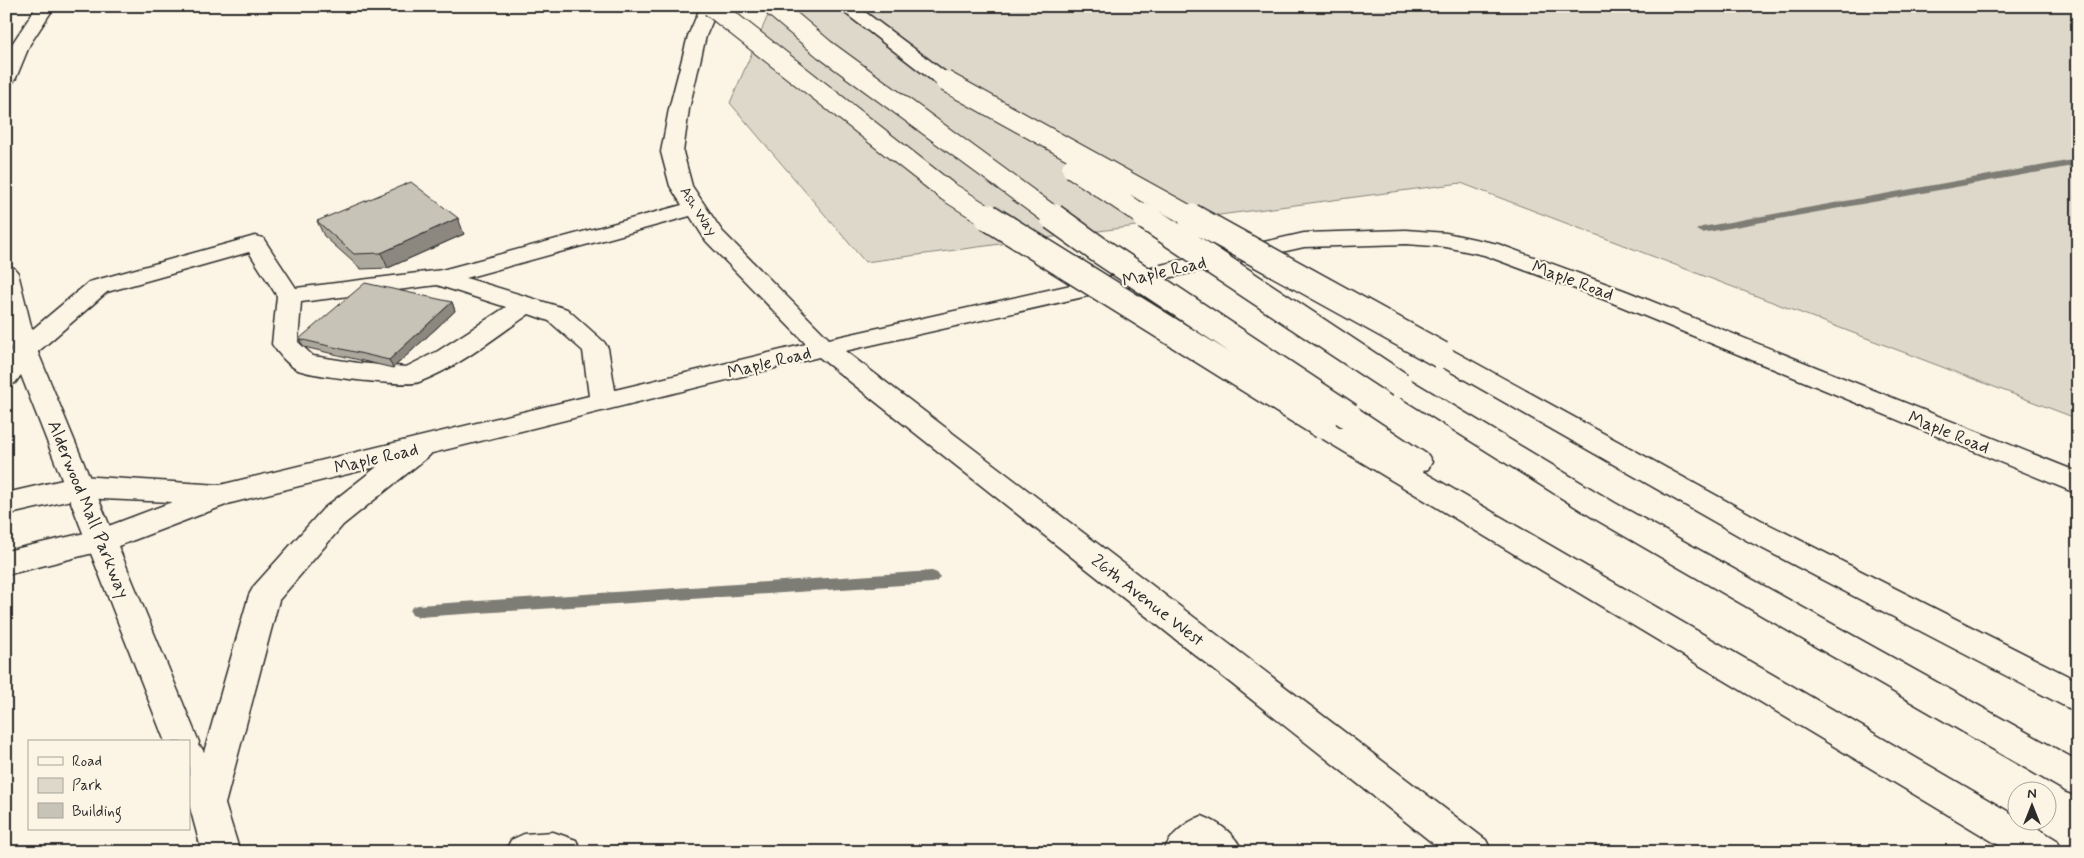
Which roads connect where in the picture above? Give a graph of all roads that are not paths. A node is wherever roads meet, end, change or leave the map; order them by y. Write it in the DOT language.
graph roads {
  1 [pos="46,6"];
  2 [pos="710,6"];
  3 [pos="773,6"];
  4 [pos="845,6"];
  5 [pos="6,78"];
  6 [pos="945,80"];
  7 [pos="695,208"];
  8 [pos="6,274"];
  9 [pos="440,278"];
  10 [pos="289,296"];
  11 [pos="526,305"];
  12 [pos="824,348"];
  13 [pos="24,350"];
  14 [pos="6,377"];
  15 [pos="604,403"];
  16 [pos="1336,421"];
  17 [pos="420,448"];
  18 [pos="2078,484"];
  19 [pos="80,487"];
  20 [pos="225,494"];
  21 [pos="6,504"];
  22 [pos="102,540"];
  23 [pos="6,563"];
  24 [pos="2078,697"];
  25 [pos="181,740"];
  26 [pos="190,761"];
  27 [pos="2078,780"];
  28 [pos="207,804"];
  29 [pos="221,852"];
  30 [pos="524,852"];
  31 [pos="563,852"];
  32 [pos="1182,852"];
  33 [pos="1224,852"];
  34 [pos="1473,852"];
  35 [pos="2044,852"];
  1 -- 5 [label="main road"];
  2 -- 7 [label="main road, Ash Way"];
  2 -- 16 [label="main road, bridge"];
  3 -- 16 [label="main road, bridge"];
  4 -- 6 [label="main road"];
  6 -- 24 [label="main road, bridge"];
  6 -- 27 [label="main road, bridge"];
  7 -- 9 [label="main road"];
  7 -- 12 [label="main road, Ash Way"];
  8 -- 13 [label="main road, Alderwood Mall Parkway"];
  9 -- 10 [label="main road"];
  9 -- 11 [label="main road"];
  10 -- 11 [label="main road"];
  10 -- 13 [label="main road"];
  11 -- 15 [label="main road"];
  12 -- 15 [label="main road, Maple Road"];
  12 -- 18 [label="main road, Maple Road"];
  12 -- 34 [label="main road, 26th Avenue West"];
  13 -- 14 [label="main road"];
  13 -- 19 [label="main road, Alderwood Mall Parkway"];
  15 -- 17 [label="main road, Maple Road"];
  16 -- 35 [label="main road"];
  17 -- 20 [label="main road, Maple Road"];
  17 -- 28 [label="main road"];
  19 -- 20 [label="main road, Maple Road"];
  19 -- 21 [label="main road, Maple Road"];
  19 -- 22 [label="main road, Alderwood Mall Parkway"];
  20 -- 22 [label="main road, Maple Road"];
  22 -- 23 [label="main road, Maple Road"];
  22 -- 25 [label="main road, Alderwood Mall Parkway"];
  26 -- 28 [label="main road"];
  28 -- 29 [label="main road"];
  30 -- 31 [label="main road"];
  32 -- 33 [label="main road"];
}
